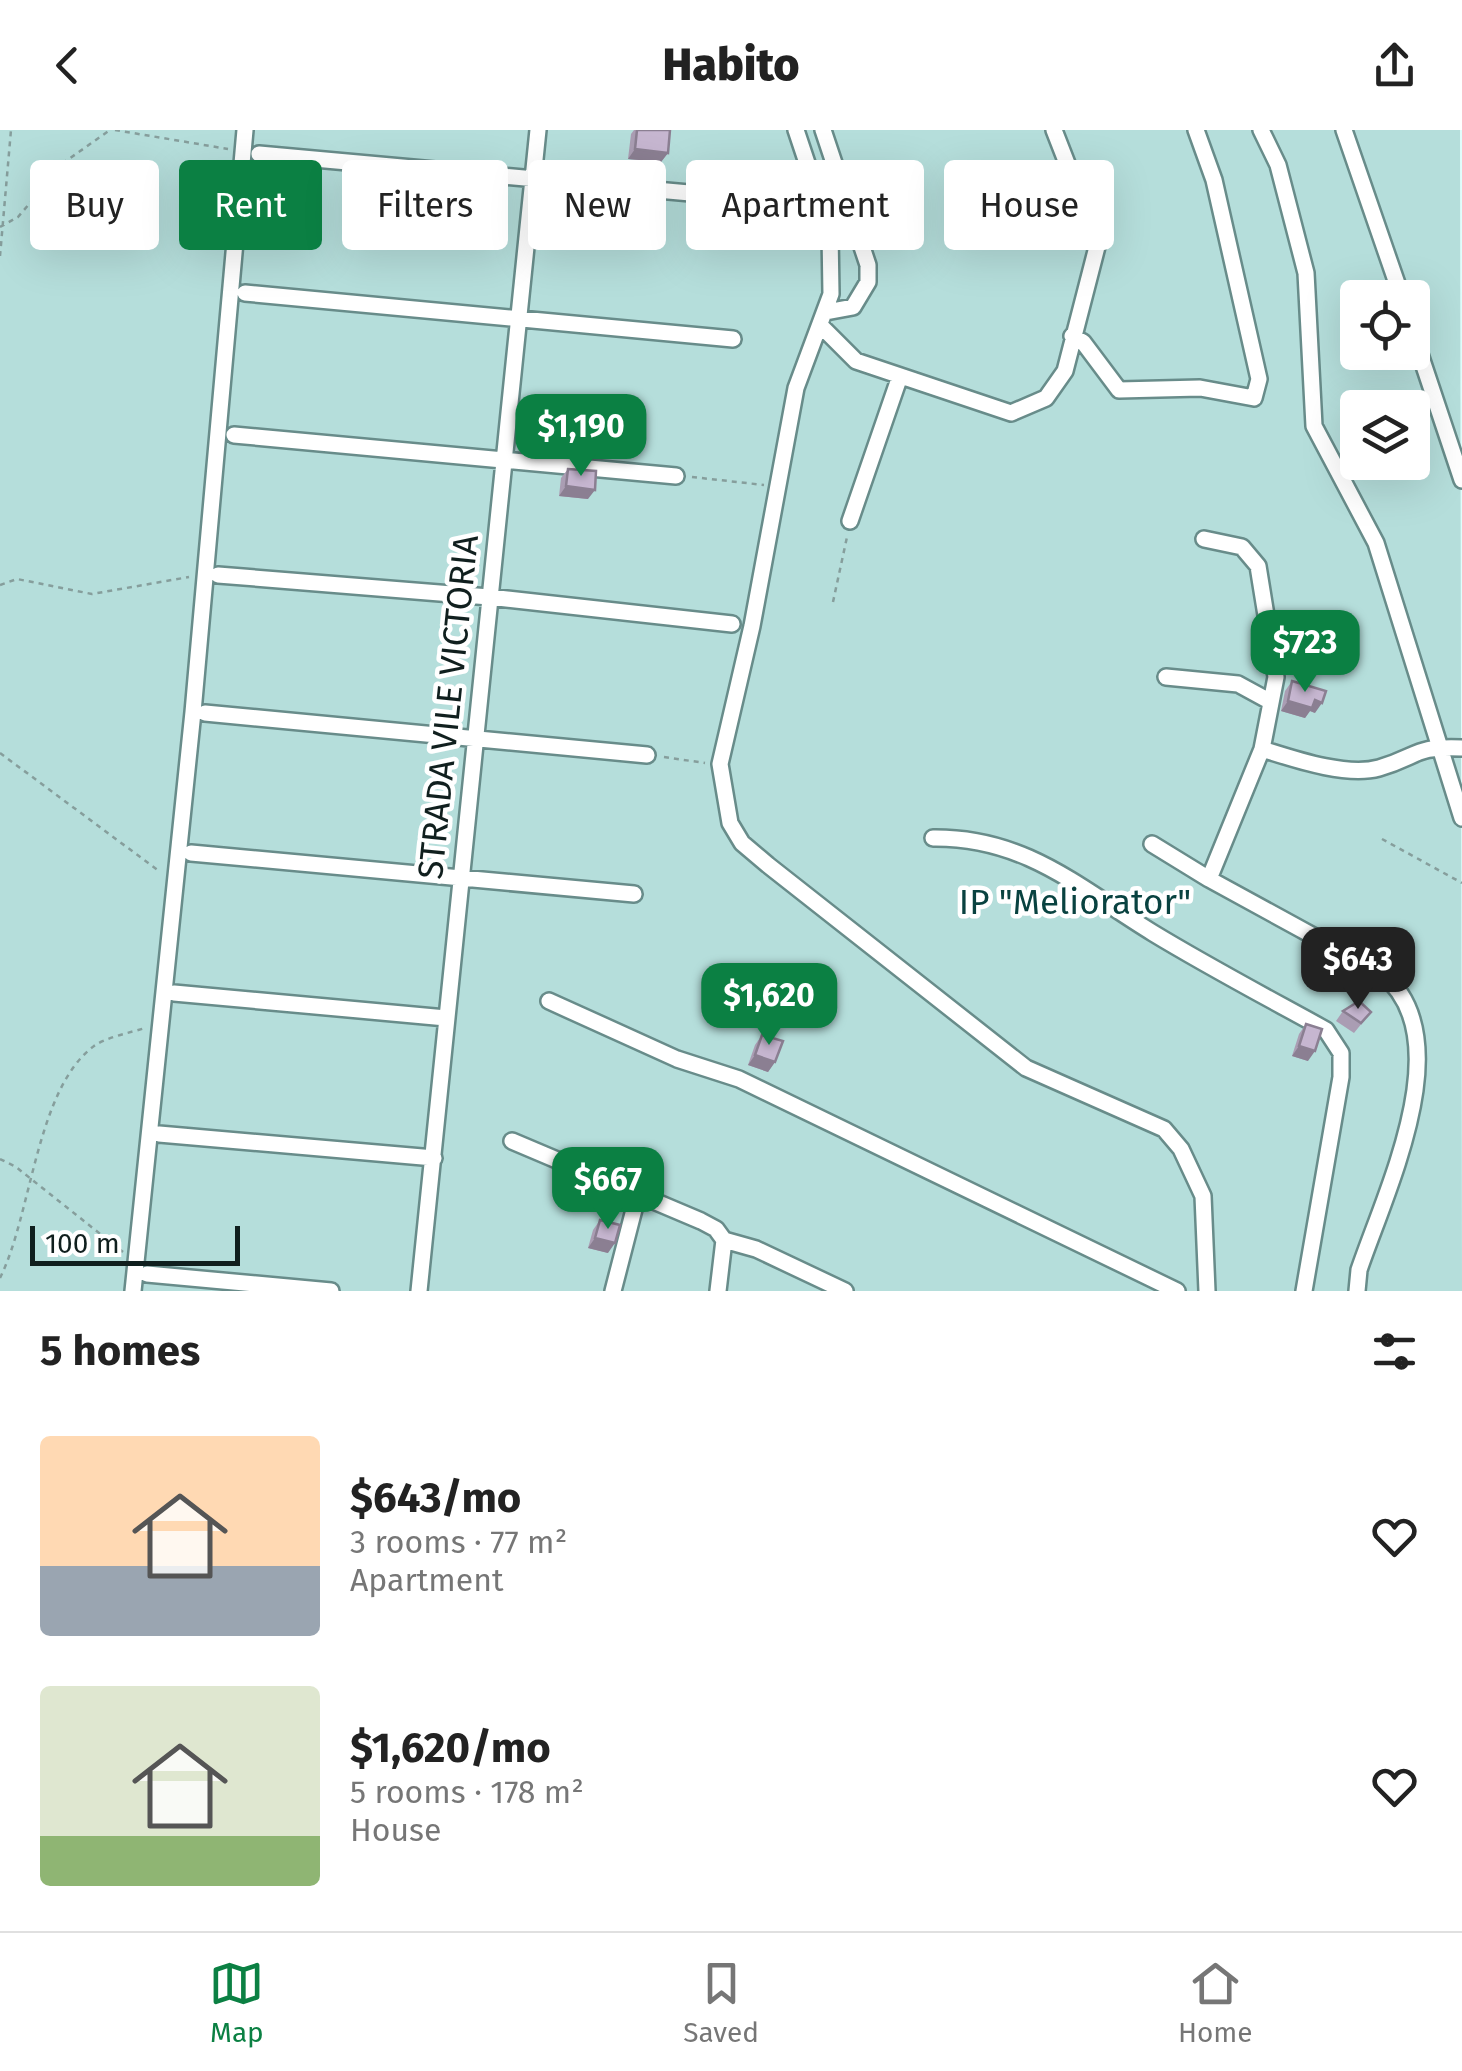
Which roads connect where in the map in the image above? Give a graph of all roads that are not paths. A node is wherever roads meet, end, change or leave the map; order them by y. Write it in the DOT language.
graph roads {
  1 [pos="246,130"];
  2 [pos="538,130"];
  3 [pos="796,130"];
  4 [pos="823,130"];
  5 [pos="1054,130"];
  6 [pos="1196,130"];
  7 [pos="1261,130"];
  8 [pos="1344,130"];
  9 [pos="251,153"];
  10 [pos="535,160"];
  11 [pos="807,160"];
  12 [pos="528,179"];
  13 [pos="528,222"];
  14 [pos="830,250"];
  15 [pos="1396,280"];
  16 [pos="245,293"];
  17 [pos="517,316"];
  18 [pos="824,320"];
  19 [pos="1072,336"];
  20 [pos="734,339"];
  21 [pos="1425,370"];
  22 [pos="900,376"];
  23 [pos="234,434"];
  24 [pos="504,458"];
  25 [pos="676,476"];
  26 [pos="1462,480"];
  27 [pos="850,521"];
  28 [pos="1204,538"];
  29 [pos="211,574"];
  30 [pos="488,597"];
  31 [pos="732,624"];
  32 [pos="1166,677"];
  33 [pos="1272,702"];
  34 [pos="204,713"];
  35 [pos="474,739"];
  36 [pos="1438,745"];
  37 [pos="1462,748"];
  38 [pos="1262,749"];
  39 [pos="647,755"];
  40 [pos="1462,818"];
  41 [pos="933,838"];
  42 [pos="1152,844"];
  43 [pos="191,852"];
  44 [pos="461,877"];
  45 [pos="1209,879"];
  46 [pos="634,894"];
  47 [pos="174,993"];
  48 [pos="549,1001"];
  49 [pos="446,1018"];
  50 [pos="159,1134"];
  51 [pos="512,1142"];
  52 [pos="434,1158"];
  53 [pos="638,1194"];
  54 [pos="724,1240"];
  55 [pos="142,1268"];
  56 [pos="133,1291"];
  57 [pos="331,1291"];
  58 [pos="419,1291"];
  59 [pos="612,1291"];
  60 [pos="718,1291"];
  61 [pos="845,1291"];
  62 [pos="1177,1291"];
  63 [pos="1207,1291"];
  64 [pos="1304,1291"];
  65 [pos="1357,1291"];
  1 -- 9 [label="street"];
  2 -- 10 [label="street, STRADA VILE VICTORIA"];
  3 -- 11 [label="street"];
  4 -- 18 [label="street"];
  5 -- 19 [label="street"];
  6 -- 19 [label="street"];
  7 -- 36 [label="street"];
  8 -- 15 [label="street"];
  9 -- 12 [label="street"];
  9 -- 29 [label="street"];
  13 -- 17 [label="street, STRADA VILE VICTORIA"];
  14 -- 18 [label="street"];
  16 -- 17 [label="street"];
  17 -- 20 [label="street"];
  17 -- 24 [label="street, STRADA VILE VICTORIA"];
  18 -- 22 [label="street"];
  18 -- 63 [label="street"];
  19 -- 22 [label="street"];
  21 -- 26 [label="street"];
  22 -- 27 [label="street"];
  23 -- 24 [label="street"];
  24 -- 25 [label="street"];
  24 -- 30 [label="street, STRADA VILE VICTORIA"];
  28 -- 33 [label="street"];
  29 -- 30 [label="street"];
  29 -- 55 [label="street"];
  30 -- 31 [label="street"];
  30 -- 35 [label="street, STRADA VILE VICTORIA"];
  32 -- 33 [label="street"];
  33 -- 38 [label="street"];
  34 -- 35 [label="street"];
  35 -- 39 [label="street"];
  35 -- 44 [label="street, STRADA VILE VICTORIA"];
  36 -- 37 [label="street"];
  36 -- 38 [label="street"];
  36 -- 40 [label="street"];
  38 -- 45 [label="street"];
  41 -- 64 [label="street"];
  42 -- 45 [label="street"];
  43 -- 44 [label="street"];
  44 -- 46 [label="street"];
  44 -- 49 [label="street, STRADA VILE VICTORIA"];
  45 -- 65 [label="street"];
  47 -- 49 [label="street"];
  48 -- 62 [label="street"];
  49 -- 52 [label="street, STRADA VILE VICTORIA"];
  50 -- 52 [label="street"];
  51 -- 53 [label="street"];
  52 -- 58 [label="street, STRADA VILE VICTORIA"];
  53 -- 54 [label="street"];
  53 -- 59 [label="street"];
  54 -- 60 [label="street"];
  54 -- 61 [label="street"];
  55 -- 56 [label="street"];
  55 -- 57 [label="street"];
}
